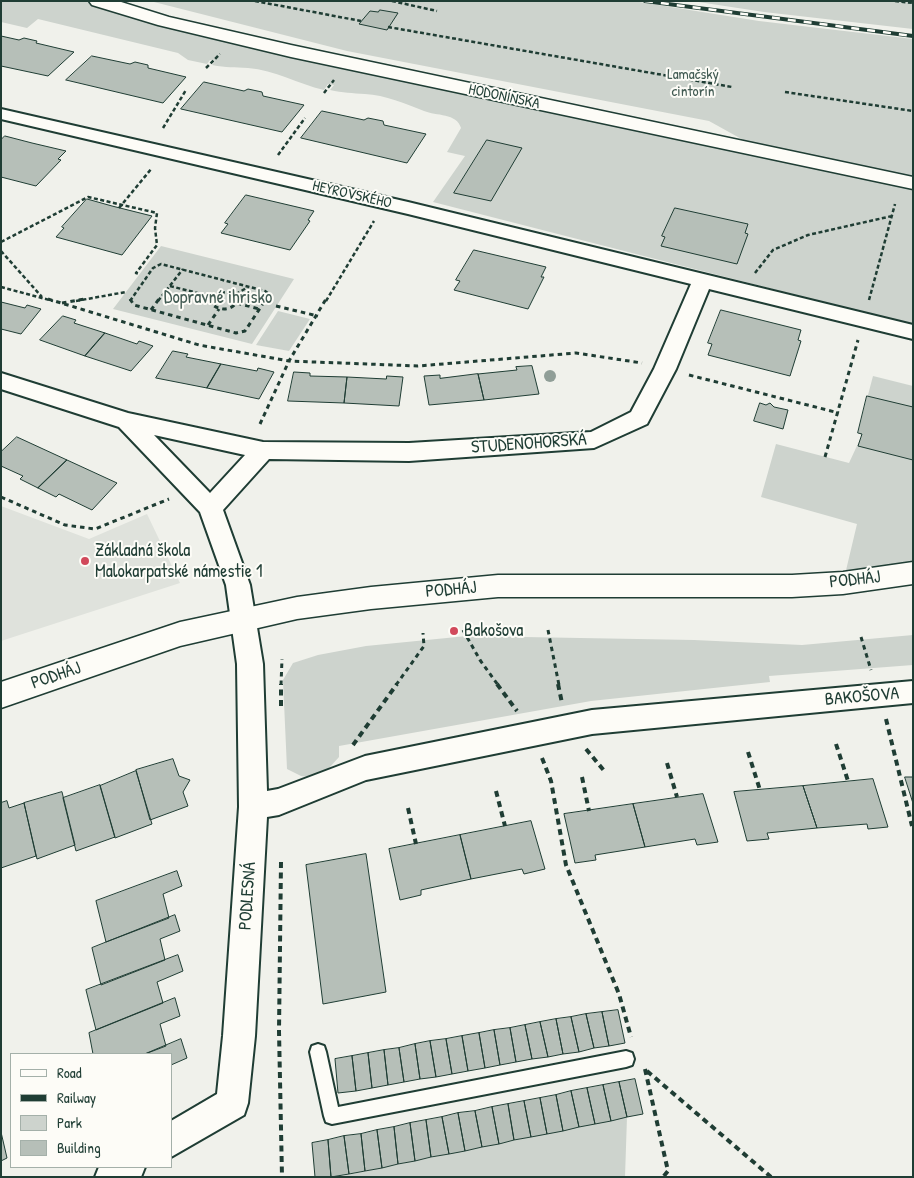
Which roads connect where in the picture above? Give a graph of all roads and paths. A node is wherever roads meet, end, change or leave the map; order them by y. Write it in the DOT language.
graph roads {
  1 [pos="98,1"];
  2 [pos="255,1"];
  3 [pos="392,1"];
  4 [pos="895,1"];
  5 [pos="913,3"];
  6 [pos="437,11"];
  7 [pos="361,21"];
  8 [pos="388,27"];
  9 [pos="213,61"];
  10 [pos="206,68"];
  11 [pos="331,84"];
  12 [pos="732,87"];
  13 [pos="186,90"];
  14 [pos="785,92"];
  15 [pos="324,94"];
  16 [pos="913,111"];
  17 [pos="1,114"];
  18 [pos="305,118"];
  19 [pos="163,128"];
  20 [pos="278,155"];
  21 [pos="158,161"];
  22 [pos="913,183"];
  23 [pos="385,203"];
  24 [pos="122,204"];
  25 [pos="895,204"];
  26 [pos="119,208"];
  27 [pos="1,242"];
  28 [pos="1,251"];
  29 [pos="183,269"];
  30 [pos="139,274"];
  31 [pos="754,274"];
  32 [pos="702,281"];
  33 [pos="170,286"];
  34 [pos="249,286"];
  35 [pos="1,287"];
  36 [pos="126,292"];
  37 [pos="236,294"];
  38 [pos="213,297"];
  39 [pos="42,298"];
  40 [pos="62,303"];
  41 [pos="237,303"];
  42 [pos="276,306"];
  43 [pos="218,309"];
  44 [pos="259,309"];
  45 [pos="151,310"];
  46 [pos="318,316"];
  47 [pos="208,325"];
  48 [pos="913,332"];
  49 [pos="289,361"];
  50 [pos="665,369"];
  51 [pos="1,381"];
  52 [pos="839,413"];
  53 [pos="127,421"];
  54 [pos="260,424"];
  55 [pos="263,450"];
  56 [pos="1,497"];
  57 [pos="170,499"];
  58 [pos="210,508"];
  59 [pos="913,573"];
  60 [pos="245,618"];
  61 [pos="463,630"];
  62 [pos="548,630"];
  63 [pos="423,633"];
  64 [pos="861,637"];
  65 [pos="867,657"];
  66 [pos="282,659"];
  67 [pos="913,692"];
  68 [pos="1,694"];
  69 [pos="879,694"];
  70 [pos="280,714"];
  71 [pos="567,728"];
  72 [pos="533,735"];
  73 [pos="836,744"];
  74 [pos="349,750"];
  75 [pos="748,752"];
  76 [pos="667,763"];
  77 [pos="582,777"];
  78 [pos="848,782"];
  79 [pos="760,790"];
  80 [pos="496,791"];
  81 [pos="677,797"];
  82 [pos="253,806"];
  83 [pos="408,808"];
  84 [pos="589,811"];
  85 [pos="505,826"];
  86 [pos="912,826"];
  87 [pos="416,844"];
  88 [pos="281,855"];
  89 [pos="631,1039"];
  90 [pos="318,1052"];
  91 [pos="634,1061"];
  92 [pos="646,1071"];
  93 [pos="172,1139"];
  94 [pos="126,1168"];
  95 [pos="112,1177"];
  96 [pos="282,1177"];
  97 [pos="663,1177"];
  98 [pos="771,1177"];
  1 -- 22 [label="main road, HODONÍNSKA"];
  2 -- 7 [label="path"];
  3 -- 6 [label="path"];
  4 -- 5 [label="path"];
  8 -- 12 [label="path"];
  9 -- 10 [label="path"];
  11 -- 15 [label="path"];
  13 -- 19 [label="path"];
  14 -- 16 [label="path"];
  17 -- 23 [label="street, HEYROVSKÉHO"];
  18 -- 20 [label="path"];
  21 -- 24 [label="path"];
  23 -- 32 [label="street, HEYROVSKÉHO"];
  23 -- 46 [label="path"];
  24 -- 26 [label="path"];
  24 -- 27 [label="path"];
  24 -- 30 [label="path"];
  25 -- 31 [label="path"];
  28 -- 39 [label="path"];
  29 -- 33 [label="path"];
  29 -- 34 [label="path"];
  29 -- 45 [label="path"];
  32 -- 48 [label="street, HEYROVSKÉHO"];
  32 -- 50 [label="street, STUDENOHORSKÁ"];
  33 -- 38 [label="path"];
  33 -- 45 [label="path"];
  34 -- 37 [label="path"];
  34 -- 44 [label="path"];
  35 -- 39 [label="path"];
  36 -- 40 [label="path"];
  37 -- 38 [label="path"];
  37 -- 41 [label="path"];
  38 -- 43 [label="path"];
  39 -- 40 [label="path"];
  40 -- 49 [label="path"];
  41 -- 43 [label="path"];
  41 -- 44 [label="path"];
  42 -- 46 [label="path"];
  43 -- 47 [label="path"];
  44 -- 47 [label="path"];
  45 -- 47 [label="path"];
  46 -- 49 [label="path"];
  49 -- 50 [label="path"];
  49 -- 54 [label="path"];
  50 -- 52 [label="path"];
  50 -- 55 [label="street, STUDENOHORSKÁ"];
  51 -- 53 [label="street, STUDENOHORSKÁ"];
  53 -- 55 [label="street, STUDENOHORSKÁ"];
  53 -- 58 [label="street, STUDENOHORSKÁ"];
  55 -- 58 [label="street"];
  56 -- 57 [label="path"];
  58 -- 60 [label="street, STUDENOHORSKÁ"];
  59 -- 60 [label="main road, PODHÁJ"];
  60 -- 68 [label="main road, PODHÁJ"];
  60 -- 82 [label="street, PODLESNÁ"];
  61 -- 72 [label="path"];
  62 -- 71 [label="path"];
  63 -- 74 [label="path"];
  64 -- 65 [label="path"];
  66 -- 70 [label="path"];
  67 -- 69 [label="street, BAKOŠOVA"];
  69 -- 71 [label="street, BAKOŠOVA"];
  69 -- 86 [label="path"];
  71 -- 72 [label="street, BAKOŠOVA"];
  72 -- 82 [label="street, BAKOŠOVA"];
  72 -- 89 [label="path"];
  73 -- 78 [label="path"];
  75 -- 79 [label="path"];
  76 -- 81 [label="path"];
  77 -- 84 [label="path"];
  80 -- 85 [label="path"];
  82 -- 93 [label="street, PODLESNÁ"];
  83 -- 87 [label="path"];
  88 -- 96 [label="path"];
  90 -- 91 [label="lane"];
  91 -- 92 [label="path"];
  92 -- 97 [label="path"];
  92 -- 98 [label="path"];
  94 -- 95 [label="street"];
}
